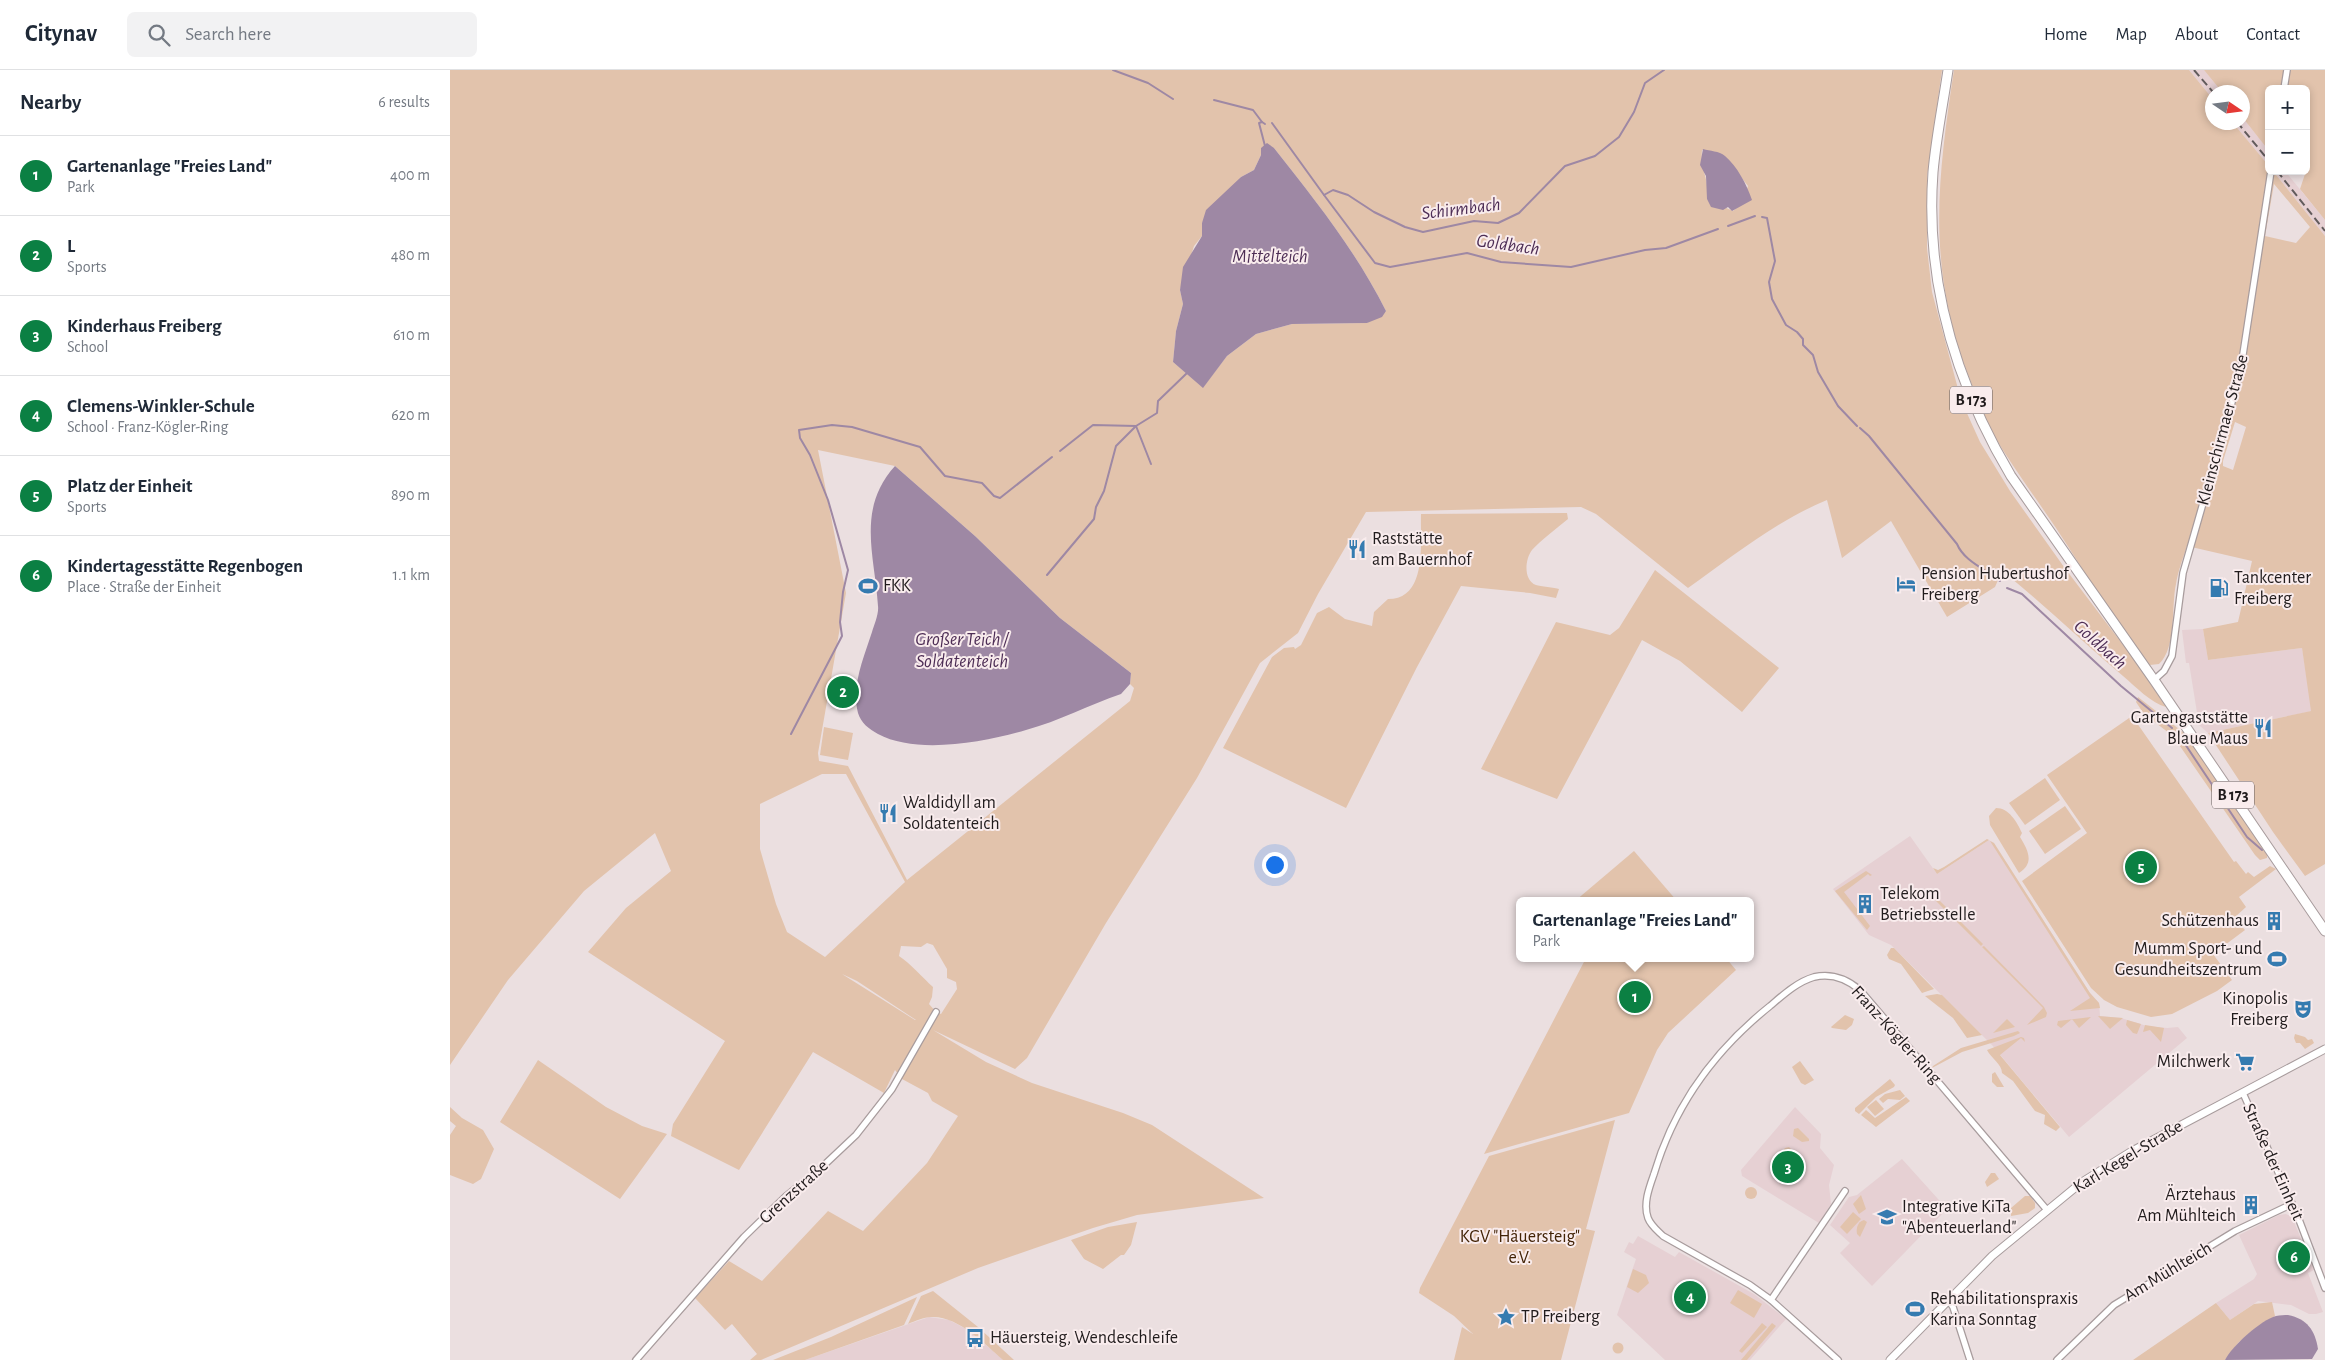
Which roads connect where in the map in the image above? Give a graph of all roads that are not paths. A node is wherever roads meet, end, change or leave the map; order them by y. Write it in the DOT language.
graph roads {
  1 [pos="1948,70"];
  2 [pos="2287,70"];
  3 [pos="2285,85"];
  4 [pos="2271,175"];
  5 [pos="2154,680"];
  6 [pos="2325,930"];
  7 [pos="936,1012"];
  8 [pos="2325,1048"];
  9 [pos="2242,1093"];
  10 [pos="1845,1191"];
  11 [pos="2292,1204"];
  12 [pos="2047,1210"];
  13 [pos="2325,1288"];
  14 [pos="1771,1300"];
  15 [pos="1948,1300"];
  16 [pos="636,1360"];
  17 [pos="1838,1360"];
  18 [pos="1890,1360"];
  19 [pos="1970,1360"];
  20 [pos="2057,1360"];
  1 -- 5 [label="main road, B 173"];
  2 -- 3 [label="street"];
  4 -- 5 [label="street, Kleinschirmaer Straße"];
  5 -- 6 [label="main road, B 173"];
  7 -- 16 [label="street, Grenzstraße"];
  8 -- 9 [label="street, Karl-Kegel-Straße"];
  9 -- 11 [label="street, Straße der Einheit"];
  9 -- 12 [label="street, Karl-Kegel-Straße"];
  10 -- 14 [label="street"];
  11 -- 13 [label="street, Straße der Einheit"];
  11 -- 20 [label="street, Am Mühlteich"];
  12 -- 14 [label="street, Franz-Kögler-Ring"];
  12 -- 15 [label="street, Karl-Kegel-Straße"];
  14 -- 17 [label="street, Franz-Kögler-Ring"];
  15 -- 18 [label="street, Karl-Kegel-Straße"];
  15 -- 19 [label="street"];
}
